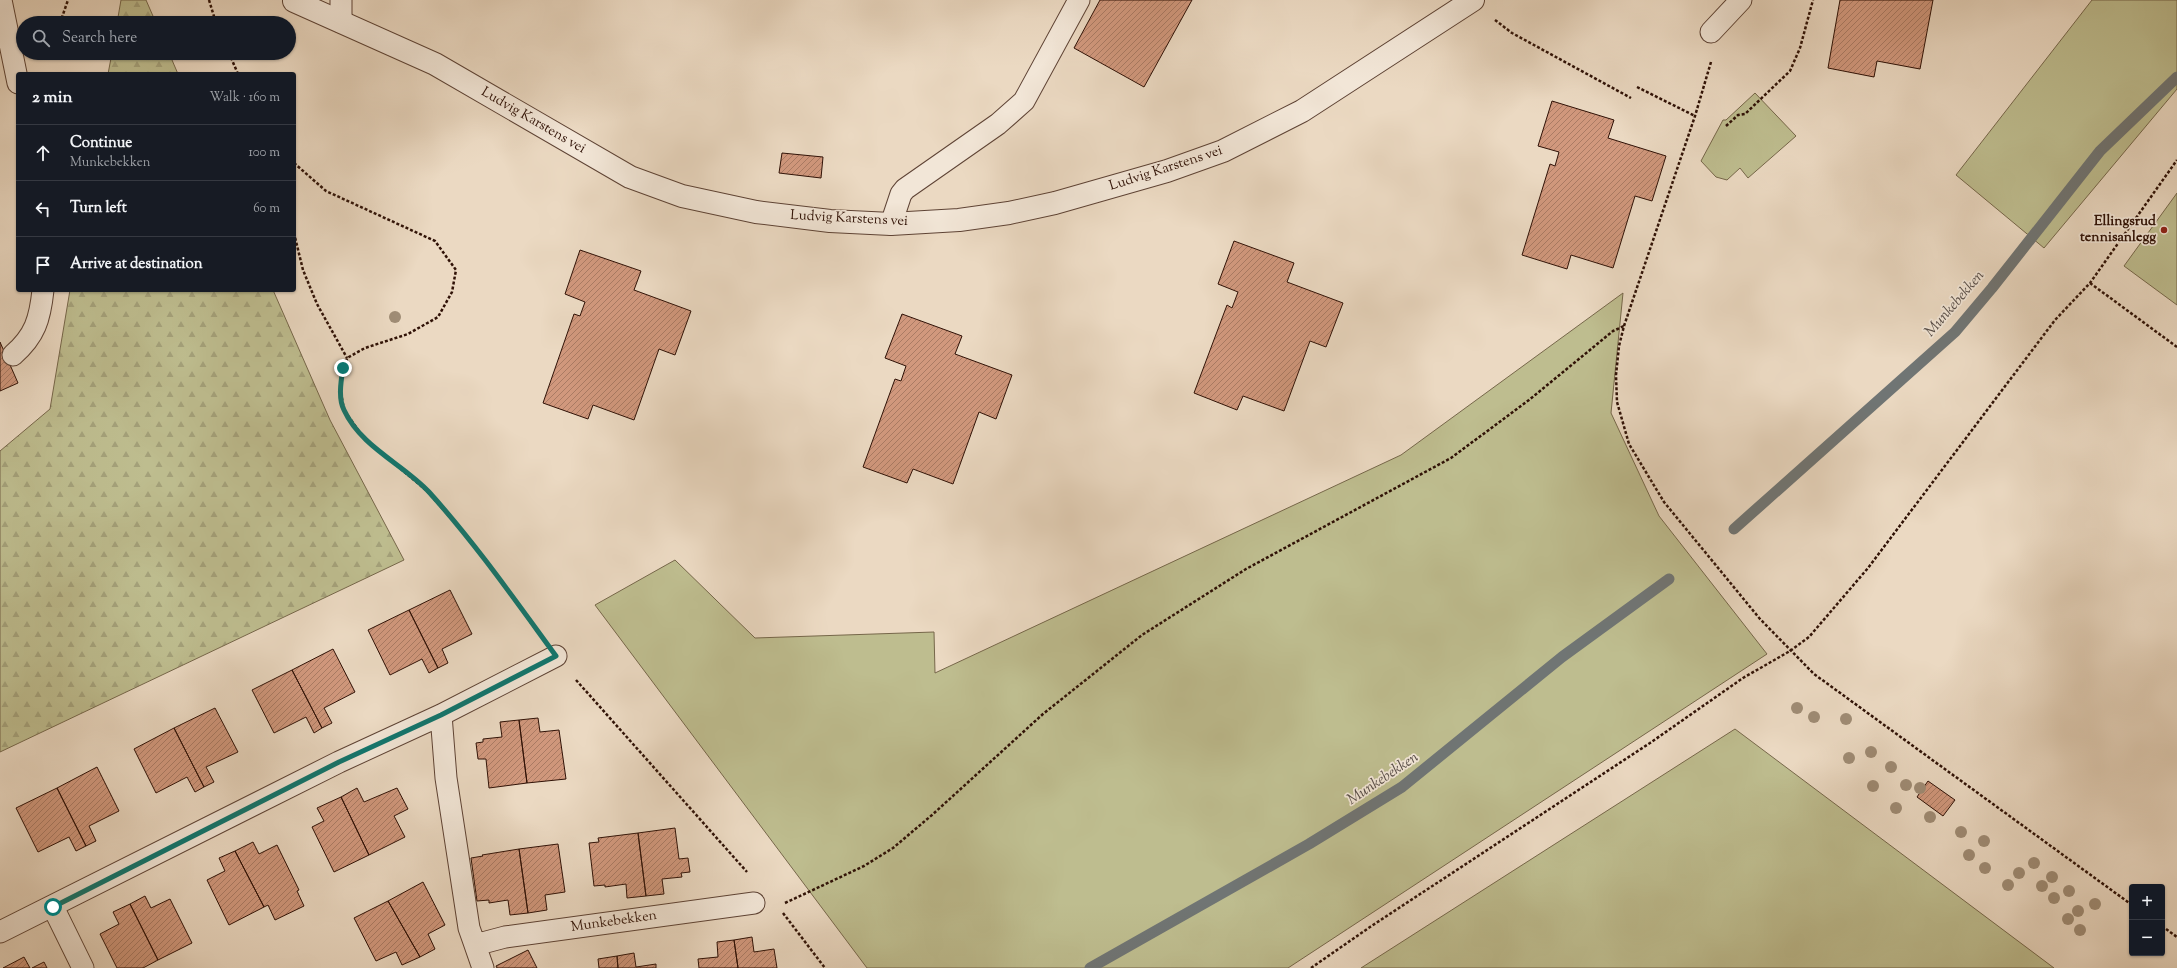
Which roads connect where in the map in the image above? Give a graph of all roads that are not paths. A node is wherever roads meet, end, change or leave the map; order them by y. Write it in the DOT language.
graph roads {
  1 [pos="1,0"];
  2 [pos="341,0"];
  3 [pos="1079,0"];
  4 [pos="1741,0"];
  5 [pos="294,1"];
  6 [pos="1472,1"];
  7 [pos="341,22"];
  8 [pos="1711,32"];
  9 [pos="16,73"];
  10 [pos="891,224"];
  11 [pos="43,292"];
  12 [pos="13,355"];
  13 [pos="556,656"];
  14 [pos="441,715"];
  15 [pos="754,902"];
  16 [pos="53,907"];
  17 [pos="0,932"];
  18 [pos="475,946"];
  19 [pos="83,968"];
  20 [pos="483,968"];
  1 -- 9 [label="lane"];
  2 -- 7 [label="lane"];
  3 -- 10 [label="lane"];
  4 -- 8 [label="lane"];
  5 -- 7 [label="street, Ludvig Karstens vei"];
  6 -- 10 [label="street, Ludvig Karstens vei"];
  7 -- 10 [label="street, Ludvig Karstens vei"];
  11 -- 12 [label="lane"];
  13 -- 14 [label="lane"];
  14 -- 16 [label="lane"];
  14 -- 18 [label="lane"];
  15 -- 18 [label="lane, Munkebekken"];
  16 -- 17 [label="lane"];
  16 -- 19 [label="lane"];
  18 -- 20 [label="lane"];
}
